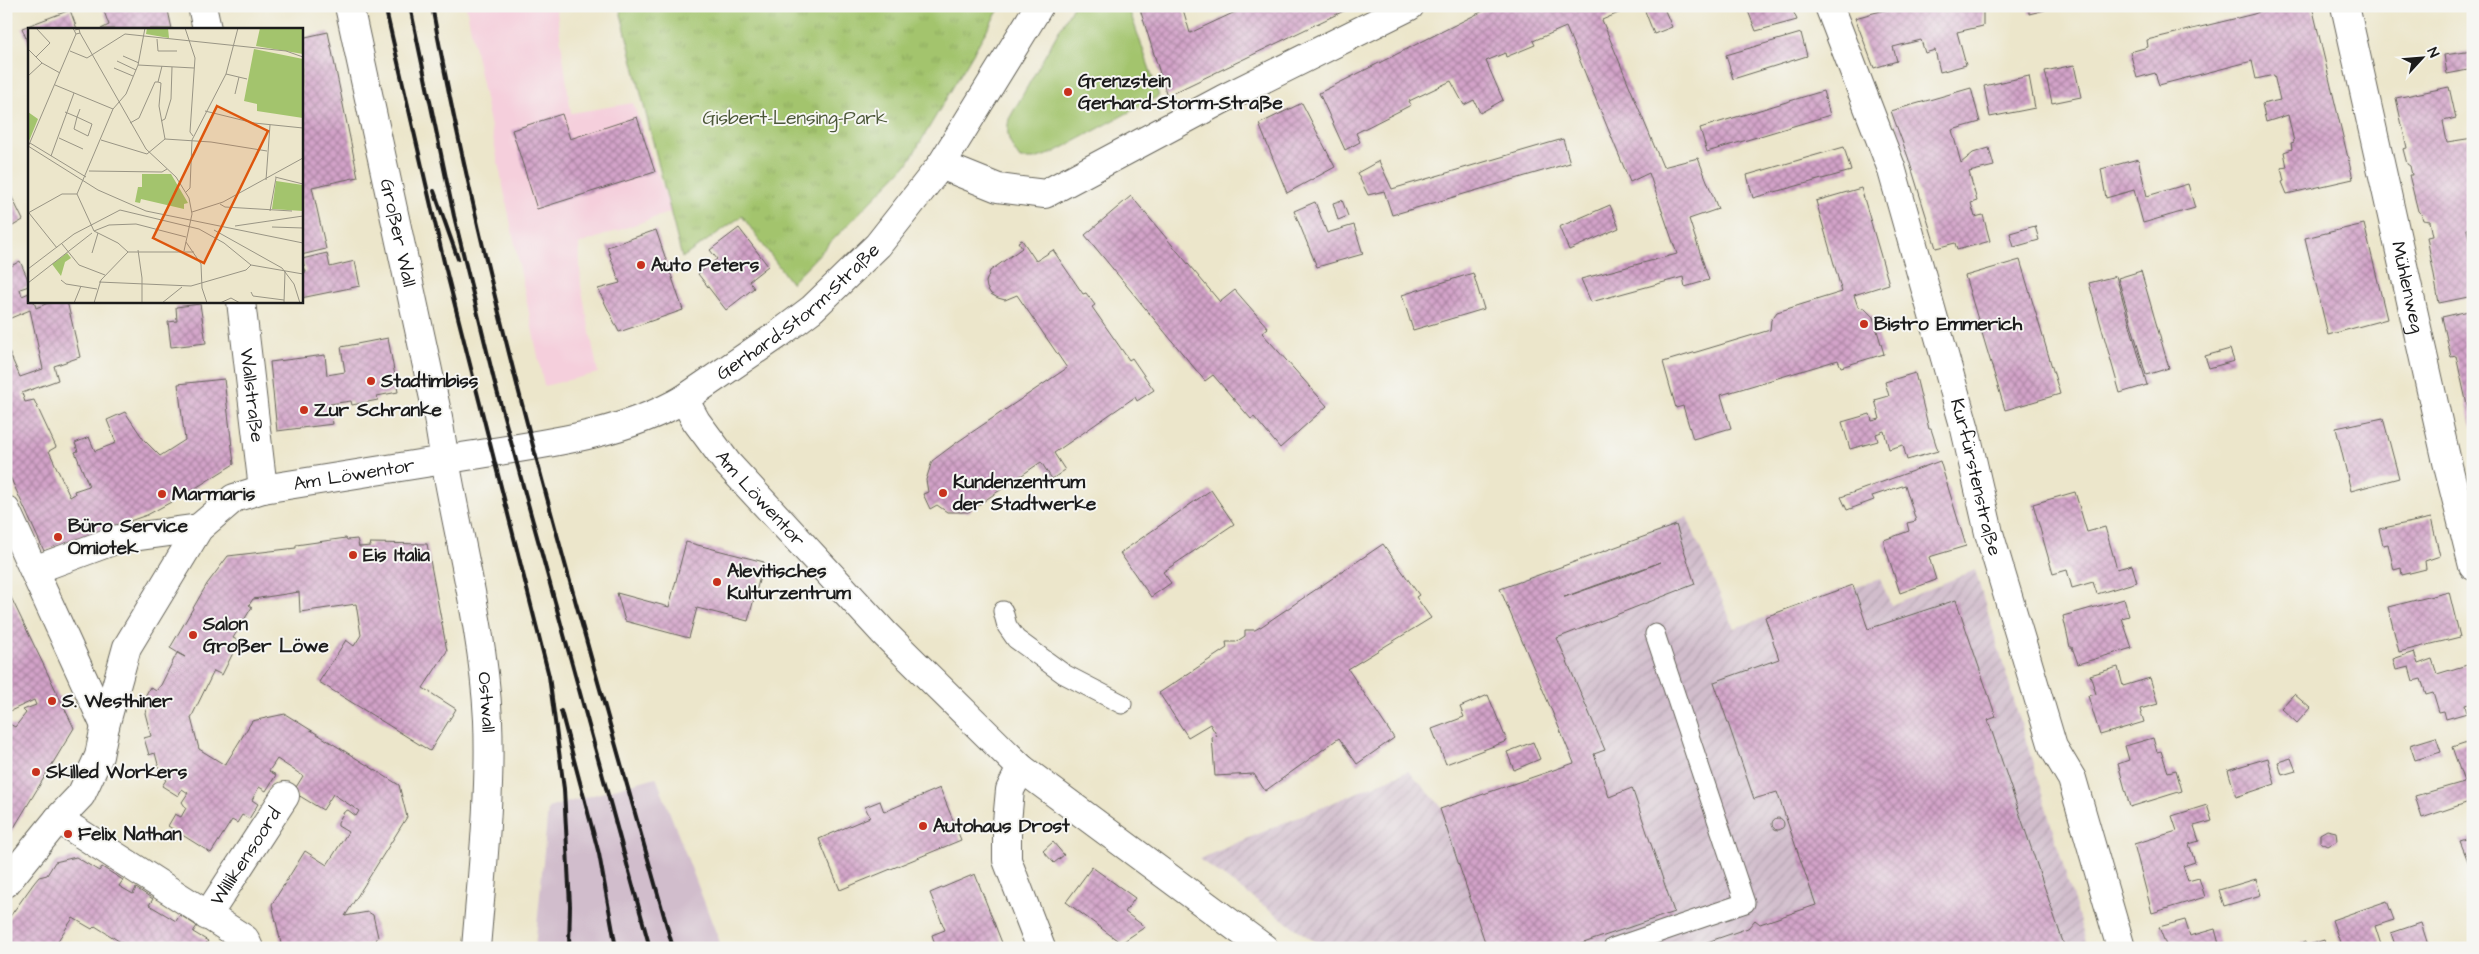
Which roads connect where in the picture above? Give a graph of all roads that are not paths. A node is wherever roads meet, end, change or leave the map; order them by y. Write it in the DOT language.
graph roads {
  1 [pos="202,6"];
  2 [pos="350,6"];
  3 [pos="1040,6"];
  4 [pos="1410,6"];
  5 [pos="1828,6"];
  6 [pos="2346,6"];
  7 [pos="207,28"];
  8 [pos="941,165"];
  9 [pos="241,302"];
  10 [pos="684,398"];
  11 [pos="444,460"];
  12 [pos="263,489"];
  13 [pos="6,510"];
  14 [pos="199,528"];
  15 [pos="2473,566"];
  16 [pos="34,570"];
  17 [pos="1003,611"];
  18 [pos="1655,634"];
  19 [pos="1122,704"];
  20 [pos="105,726"];
  21 [pos="1022,768"];
  22 [pos="285,796"];
  23 [pos="58,819"];
  24 [pos="6,883"];
  25 [pos="208,916"];
  26 [pos="249,948"];
  27 [pos="476,948"];
  28 [pos="1041,948"];
  29 [pos="1264,948"];
  30 [pos="1613,948"];
  31 [pos="2121,948"];
  1 -- 7 [label="street"];
  2 -- 11 [label="street, Großer Wall"];
  3 -- 8 [label="street, Gerhard-Storm-Straße"];
  4 -- 8 [label="street"];
  5 -- 31 [label="street, Kurfürstenstraße"];
  6 -- 15 [label="street, Mühlenweg"];
  8 -- 10 [label="street, Gerhard-Storm-Straße"];
  9 -- 12 [label="street, Wallstraße"];
  10 -- 11 [label="street, Gerhard-Storm-Straße"];
  10 -- 21 [label="street, Am Löwentor"];
  11 -- 12 [label="street, Am Löwentor"];
  11 -- 27 [label="street, Ostwall"];
  12 -- 14 [label="street, Am Löwentor"];
  13 -- 16 [label="street"];
  14 -- 16 [label="street"];
  14 -- 20 [label="street"];
  16 -- 20 [label="street"];
  17 -- 19 [label="lane"];
  18 -- 30 [label="lane"];
  20 -- 23 [label="street"];
  21 -- 28 [label="street"];
  21 -- 29 [label="street, Am Löwentor"];
  22 -- 25 [label="street, Willikensoord"];
  23 -- 24 [label="street"];
  23 -- 25 [label="street, Willikensoord"];
  25 -- 26 [label="street, Willikensoord"];
}
